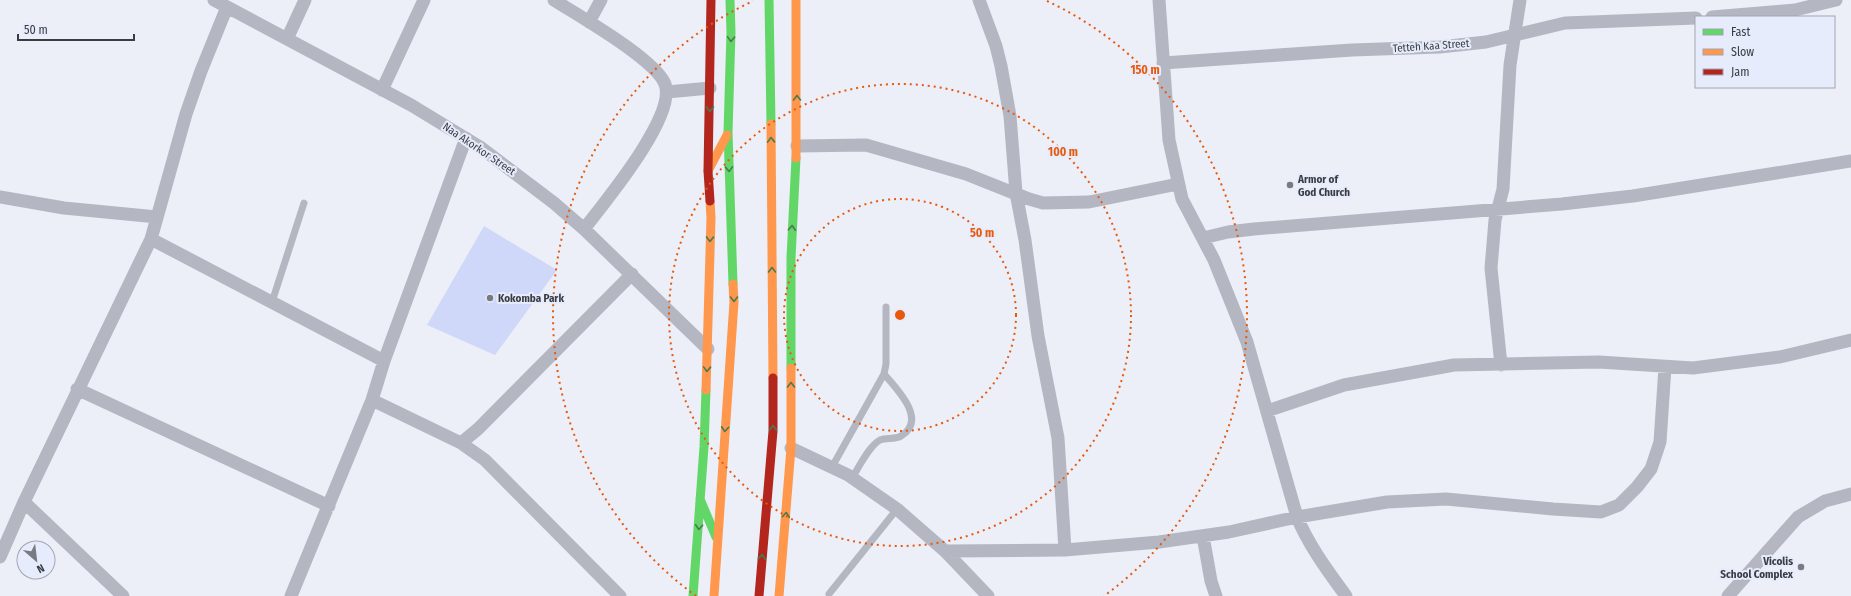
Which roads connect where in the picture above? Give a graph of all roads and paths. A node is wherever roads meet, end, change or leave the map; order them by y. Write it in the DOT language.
graph roads {
  1 [pos="214,0"];
  2 [pos="305,0"];
  3 [pos="424,0"];
  4 [pos="554,0"];
  5 [pos="601,0"];
  6 [pos="711,0"];
  7 [pos="730,0"];
  8 [pos="769,0"];
  9 [pos="796,0"];
  10 [pos="979,0"];
  11 [pos="1159,0"];
  12 [pos="1520,0"];
  13 [pos="1836,0"];
  14 [pos="227,7"];
  15 [pos="1724,16"];
  16 [pos="1695,18"];
  17 [pos="589,22"];
  18 [pos="1514,36"];
  19 [pos="287,39"];
  20 [pos="1164,63"];
  21 [pos="710,88"];
  22 [pos="382,90"];
  23 [pos="667,92"];
  24 [pos="728,132"];
  25 [pos="466,138"];
  26 [pos="797,146"];
  27 [pos="1851,161"];
  28 [pos="708,171"];
  29 [pos="1178,184"];
  30 [pos="1016,193"];
  31 [pos="0,197"];
  32 [pos="304,202"];
  33 [pos="1498,208"];
  34 [pos="157,217"];
  35 [pos="584,229"];
  36 [pos="1202,238"];
  37 [pos="151,239"];
  38 [pos="632,274"];
  39 [pos="272,302"];
  40 [pos="886,307"];
  41 [pos="1851,340"];
  42 [pos="708,349"];
  43 [pos="384,361"];
  44 [pos="1501,365"];
  45 [pos="1665,367"];
  46 [pos="884,374"];
  47 [pos="77,389"];
  48 [pos="372,400"];
  49 [pos="1267,411"];
  50 [pos="461,443"];
  51 [pos="791,448"];
  52 [pos="832,467"];
  53 [pos="852,478"];
  54 [pos="1851,494"];
  55 [pos="700,499"];
  56 [pos="24,502"];
  57 [pos="329,506"];
  58 [pos="897,509"];
  59 [pos="1297,517"];
  60 [pos="1202,536"];
  61 [pos="718,541"];
  62 [pos="1064,550"];
  63 [pos="945,551"];
  64 [pos="0,557"];
  65 [pos="829,594"];
  66 [pos="123,596"];
  67 [pos="291,596"];
  68 [pos="620,596"];
  69 [pos="693,596"];
  70 [pos="714,596"];
  71 [pos="759,596"];
  72 [pos="779,596"];
  73 [pos="988,596"];
  74 [pos="1216,596"];
  75 [pos="1346,596"];
  76 [pos="1728,596"];
  1 -- 14 [label="street, Naa Akorkor Street"];
  2 -- 19 [label="street"];
  3 -- 22 [label="street"];
  4 -- 17 [label="street"];
  5 -- 17 [label="street"];
  6 -- 21 [label="main road"];
  7 -- 24 [label="main road, one-way"];
  71 -- 8 [label="main road, one-way"];
  26 -- 9 [label="main road, one-way"];
  10 -- 30 [label="street"];
  11 -- 20 [label="street"];
  12 -- 18 [label="street"];
  13 -- 15 [label="street"];
  14 -- 19 [label="street, Naa Akorkor Street"];
  14 -- 34 [label="street"];
  16 -- 18 [label="street, Tetteh Kaa Street"];
  17 -- 23 [label="street"];
  18 -- 20 [label="street, Tetteh Kaa Street"];
  18 -- 33 [label="street"];
  19 -- 22 [label="street, Naa Akorkor Street"];
  20 -- 29 [label="street"];
  21 -- 23 [label="street"];
  21 -- 28 [label="main road, one-way"];
  22 -- 25 [label="street, Naa Akorkor Street"];
  23 -- 35 [label="street"];
  24 -- 28 [label="main road"];
  24 -- 61 [label="main road, one-way"];
  25 -- 35 [label="street, Naa Akorkor Street"];
  25 -- 43 [label="street"];
  26 -- 30 [label="street"];
  51 -- 26 [label="main road, one-way"];
  27 -- 33 [label="street"];
  28 -- 42 [label="main road, one-way"];
  29 -- 30 [label="street"];
  29 -- 36 [label="street"];
  30 -- 62 [label="street"];
  31 -- 34 [label="street"];
  32 -- 39 [label="lane"];
  33 -- 36 [label="street"];
  33 -- 44 [label="street"];
  34 -- 37 [label="street"];
  35 -- 38 [label="street, Naa Akorkor Street"];
  36 -- 49 [label="street"];
  37 -- 39 [label="street"];
  37 -- 47 [label="street"];
  38 -- 42 [label="street, Naa Akorkor Street"];
  38 -- 50 [label="street"];
  39 -- 43 [label="street"];
  40 -- 46 [label="lane"];
  41 -- 45 [label="street"];
  42 -- 55 [label="main road, one-way"];
  43 -- 48 [label="street"];
  44 -- 45 [label="street"];
  44 -- 49 [label="street"];
  45 -- 59 [label="street"];
  46 -- 52 [label="lane"];
  46 -- 53 [label="lane"];
  47 -- 56 [label="street"];
  47 -- 57 [label="street"];
  48 -- 50 [label="street"];
  48 -- 57 [label="street"];
  49 -- 59 [label="street"];
  50 -- 68 [label="street"];
  51 -- 52 [label="street"];
  72 -- 51 [label="main road, one-way"];
  52 -- 53 [label="street"];
  53 -- 58 [label="street"];
  54 -- 76 [label="street"];
  55 -- 61 [label="main road"];
  55 -- 69 [label="main road, one-way"];
  56 -- 64 [label="street"];
  56 -- 66 [label="street"];
  57 -- 67 [label="street"];
  58 -- 63 [label="street"];
  58 -- 65 [label="lane"];
  59 -- 60 [label="street"];
  59 -- 75 [label="street"];
  60 -- 62 [label="street"];
  60 -- 74 [label="street"];
  61 -- 70 [label="main road"];
  62 -- 63 [label="street"];
  63 -- 73 [label="street"];
}
